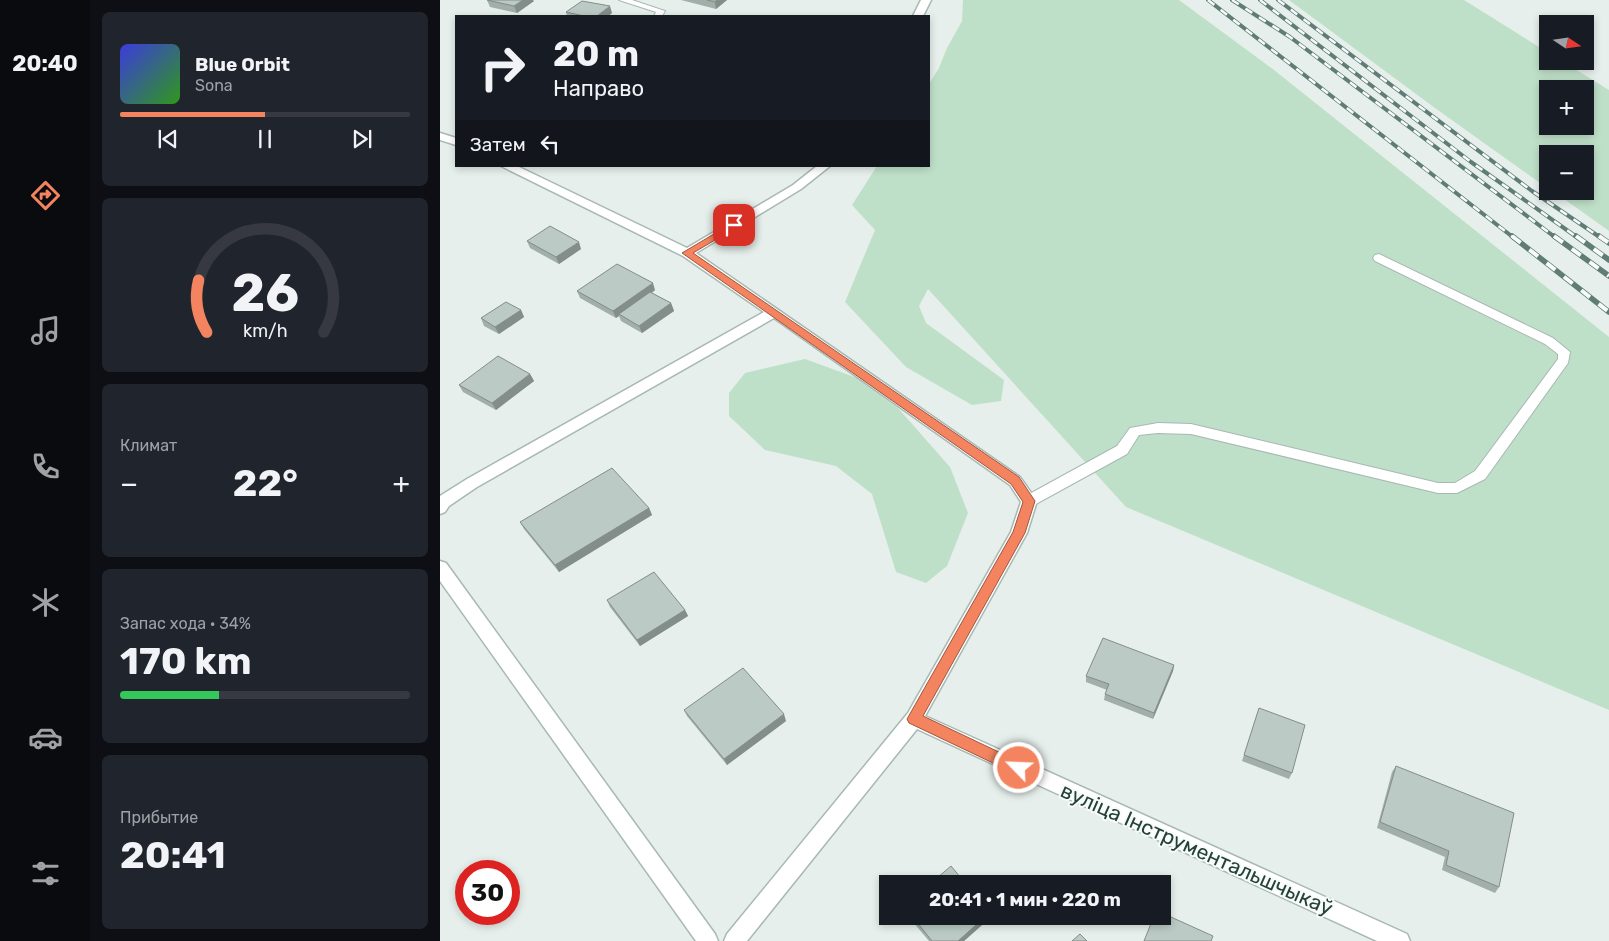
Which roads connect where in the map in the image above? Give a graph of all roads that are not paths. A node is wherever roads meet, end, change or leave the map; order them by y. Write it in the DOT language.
graph roads {
  1 [pos="623,0"];
  2 [pos="926,0"];
  3 [pos="659,15"];
  4 [pos="918,15"];
  5 [pos="440,136"];
  6 [pos="455,142"];
  7 [pos="509,167"];
  8 [pos="823,167"];
  9 [pos="687,253"];
  10 [pos="1378,258"];
  11 [pos="774,312"];
  12 [pos="1029,501"];
  13 [pos="440,508"];
  14 [pos="440,568"];
  15 [pos="914,719"];
  16 [pos="708,941"];
  17 [pos="734,941"];
  18 [pos="1400,941"];
  1 -- 3 [label="lane"];
  2 -- 4 [label="street"];
  5 -- 6 [label="street"];
  7 -- 9 [label="street"];
  8 -- 9 [label="street"];
  9 -- 11 [label="street"];
  10 -- 12 [label="lane"];
  11 -- 12 [label="street"];
  11 -- 13 [label="street"];
  12 -- 15 [label="street"];
  14 -- 16 [label="street"];
  15 -- 17 [label="street"];
  15 -- 18 [label="street, вуліца Інструментальшчыкаў"];
}
